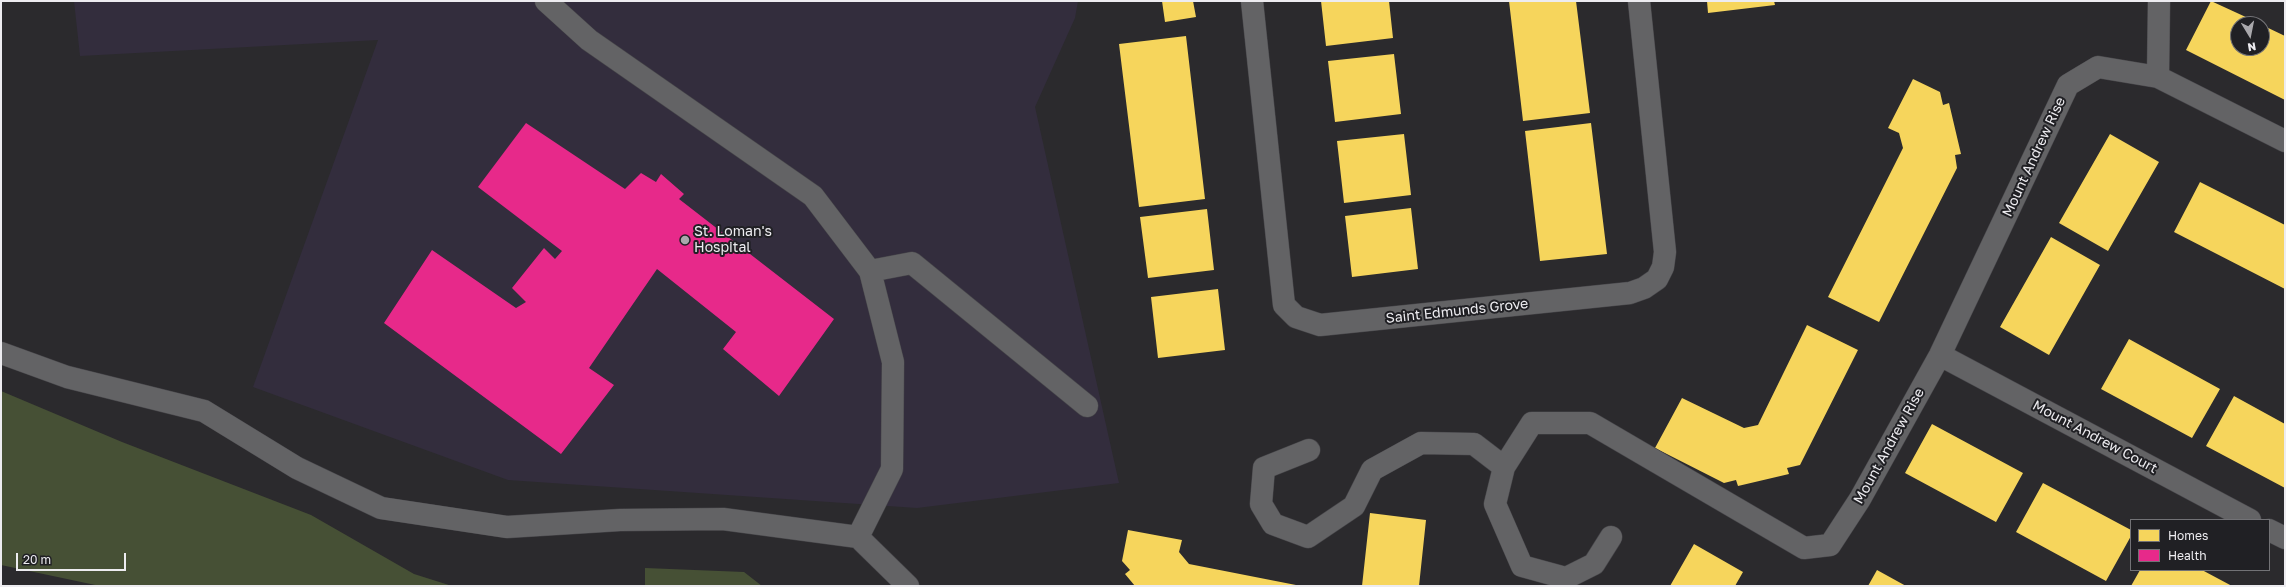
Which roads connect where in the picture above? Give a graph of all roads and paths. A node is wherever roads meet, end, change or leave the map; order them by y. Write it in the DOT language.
graph roads {
  1 [pos="546,1"];
  2 [pos="1252,1"];
  3 [pos="1639,1"];
  4 [pos="2159,1"];
  5 [pos="2158,77"];
  6 [pos="2285,141"];
  7 [pos="870,271"];
  8 [pos="1,352"];
  9 [pos="1940,355"];
  10 [pos="1087,406"];
  11 [pos="1309,450"];
  12 [pos="1504,467"];
  13 [pos="2248,519"];
  14 [pos="2270,530"];
  15 [pos="858,537"];
  16 [pos="1611,537"];
  17 [pos="2285,538"];
  18 [pos="908,586"];
  1 -- 7 [label="street"];
  2 -- 3 [label="street, Saint Edmunds Grove"];
  4 -- 5 [label="street"];
  5 -- 6 [label="street"];
  5 -- 9 [label="street, Mount Andrew Rise"];
  7 -- 10 [label="street"];
  7 -- 15 [label="street"];
  8 -- 15 [label="street"];
  9 -- 12 [label="street, Mount Andrew Rise"];
  9 -- 13 [label="street, Mount Andrew Court"];
  11 -- 12 [label="street"];
  12 -- 16 [label="street, Mount Andrew Rise"];
  14 -- 17 [label="street"];
  15 -- 18 [label="street"];
}
